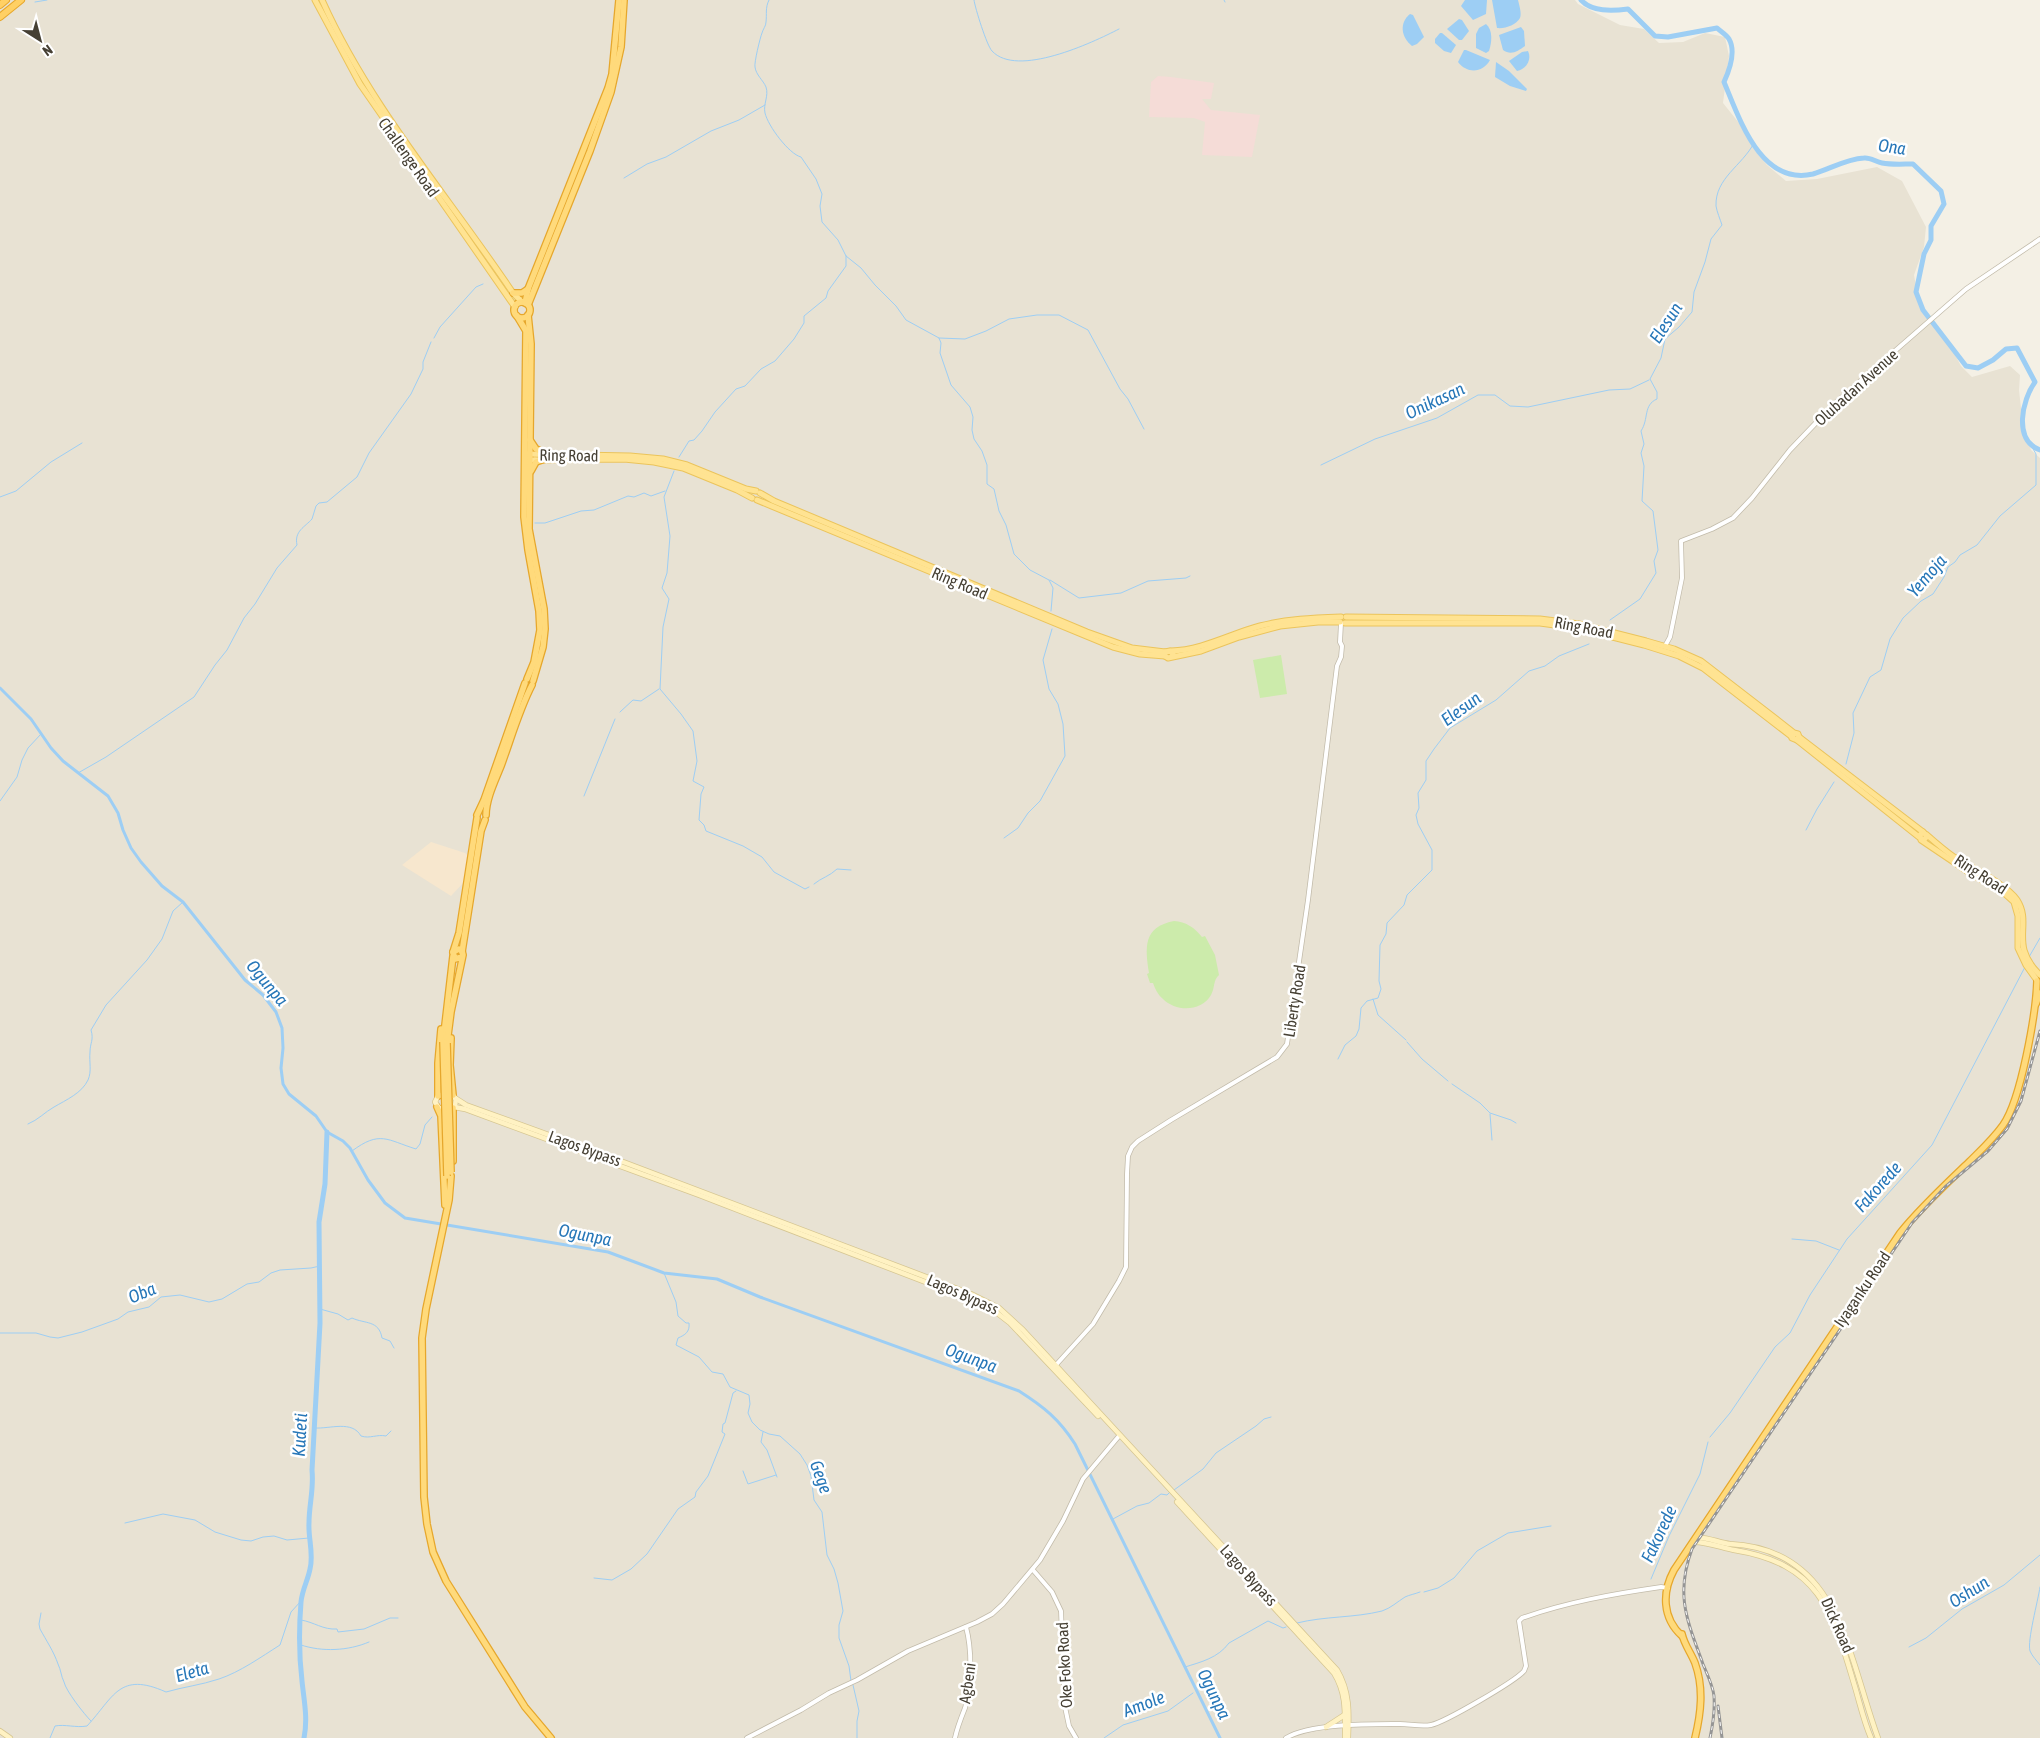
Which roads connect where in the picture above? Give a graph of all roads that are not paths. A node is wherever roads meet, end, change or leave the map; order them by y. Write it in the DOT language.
graph roads {
  1 [pos="6,0"];
  2 [pos="21,0"];
  3 [pos="315,0"];
  4 [pos="322,0"];
  5 [pos="619,0"];
  6 [pos="624,0"];
  7 [pos="0,5"];
  8 [pos="0,17"];
  9 [pos="2040,239"];
  10 [pos="528,289"];
  11 [pos="513,293"];
  12 [pos="525,303"];
  13 [pos="515,307"];
  14 [pos="528,315"];
  15 [pos="517,316"];
  16 [pos="529,437"];
  17 [pos="546,456"];
  18 [pos="528,457"];
  19 [pos="528,483"];
  20 [pos="758,492"];
  21 [pos="755,499"];
  22 [pos="1342,624"];
  23 [pos="1670,637"];
  24 [pos="1665,646"];
  25 [pos="1674,649"];
  26 [pos="1165,654"];
  27 [pos="526,681"];
  28 [pos="533,683"];
  29 [pos="1792,735"];
  30 [pos="477,817"];
  31 [pos="485,818"];
  32 [pos="453,954"];
  33 [pos="462,955"];
  34 [pos="2038,979"];
  35 [pos="2040,993"];
  36 [pos="448,1012"];
  37 [pos="2033,1013"];
  38 [pos="438,1096"];
  39 [pos="454,1097"];
  40 [pos="437,1107"];
  41 [pos="453,1107"];
  42 [pos="447,1205"];
  43 [pos="1055,1366"];
  44 [pos="1118,1436"];
  45 [pos="422,1475"];
  46 [pos="1695,1540"];
  47 [pos="1033,1570"];
  48 [pos="1668,1588"];
  49 [pos="966,1627"];
  50 [pos="1346,1714"];
  51 [pos="1347,1725"];
  52 [pos="1326,1727"];
  53 [pos="0,1731"];
  54 [pos="0,1736"];
  55 [pos="8,1737"];
  56 [pos="547,1738"];
  57 [pos="551,1738"];
  58 [pos="747,1738"];
  59 [pos="955,1738"];
  60 [pos="1076,1738"];
  61 [pos="1286,1738"];
  62 [pos="1347,1738"];
  63 [pos="1695,1738"];
  64 [pos="1871,1738"];
  65 [pos="1878,1738"];
  1 -- 7 [label="highway"];
  2 -- 8 [label="highway"];
  3 -- 13 [label="main road, Challenge Road"];
  4 -- 11 [label="main road, Challenge Road"];
  5 -- 10 [label="highway"];
  6 -- 12 [label="highway"];
  9 -- 23 [label="street, Olubadan Avenue"];
  10 -- 11 [label="highway"];
  10 -- 12 [label="highway"];
  11 -- 12 [label="main road, Challenge Road"];
  12 -- 13 [label="highway"];
  12 -- 14 [label="highway"];
  13 -- 15 [label="highway"];
  14 -- 15 [label="highway"];
  14 -- 16 [label="highway"];
  15 -- 18 [label="highway"];
  16 -- 17 [label="highway"];
  16 -- 18 [label="highway"];
  17 -- 18 [label="main road, Ring Road"];
  17 -- 19 [label="highway"];
  17 -- 20 [label="main road, Ring Road"];
  17 -- 21 [label="main road, Ring Road"];
  18 -- 19 [label="highway"];
  18 -- 27 [label="highway"];
  19 -- 28 [label="highway"];
  20 -- 21 [label="main road"];
  20 -- 26 [label="main road, Ring Road"];
  21 -- 26 [label="main road, Ring Road"];
  22 -- 24 [label="main road, Ring Road"];
  22 -- 26 [label="main road, Ring Road"];
  22 -- 29 [label="main road, Ring Road"];
  22 -- 43 [label="street, Liberty Road"];
  23 -- 24 [label="street"];
  23 -- 25 [label="street"];
  24 -- 25 [label="main road, Ring Road"];
  25 -- 29 [label="main road, Ring Road"];
  27 -- 28 [label="highway"];
  27 -- 30 [label="highway"];
  28 -- 31 [label="highway"];
  29 -- 34 [label="main road, Ring Road"];
  30 -- 31 [label="highway"];
  30 -- 32 [label="highway"];
  31 -- 33 [label="highway"];
  32 -- 33 [label="highway"];
  32 -- 36 [label="highway"];
  33 -- 36 [label="highway"];
  34 -- 37 [label="highway, Iyaganku Road"];
  35 -- 37 [label="highway, Iyaganku Road"];
  36 -- 38 [label="highway"];
  36 -- 39 [label="highway"];
  36 -- 42 [label="highway, bridge"];
  37 -- 46 [label="highway, Iyaganku Road"];
  38 -- 39 [label="main road"];
  38 -- 40 [label="main road"];
  39 -- 41 [label="main road"];
  39 -- 43 [label="main road, Lagos Bypass"];
  40 -- 41 [label="main road"];
  40 -- 42 [label="highway"];
  41 -- 42 [label="highway"];
  41 -- 43 [label="main road, Lagos Bypass"];
  42 -- 45 [label="highway"];
  43 -- 44 [label="main road, Lagos Bypass"];
  44 -- 47 [label="street"];
  44 -- 50 [label="main road, Lagos Bypass"];
  44 -- 51 [label="main road, Lagos Bypass"];
  45 -- 56 [label="highway"];
  45 -- 57 [label="highway"];
  46 -- 48 [label="highway, Iyaganku Road"];
  46 -- 64 [label="main road, Dick Road"];
  46 -- 65 [label="main road, Dick Road"];
  47 -- 49 [label="street"];
  47 -- 60 [label="street, Oke Foko Road"];
  48 -- 51 [label="street"];
  48 -- 63 [label="highway, Iyaganku Road"];
  49 -- 58 [label="street"];
  49 -- 59 [label="street, Agbeni"];
  50 -- 51 [label="main road, Lagos Bypass"];
  50 -- 52 [label="main road"];
  51 -- 52 [label="street"];
  51 -- 62 [label="main road, Lagos Bypass"];
  52 -- 61 [label="street"];
  53 -- 55 [label="main road"];
  54 -- 55 [label="street"];
}
